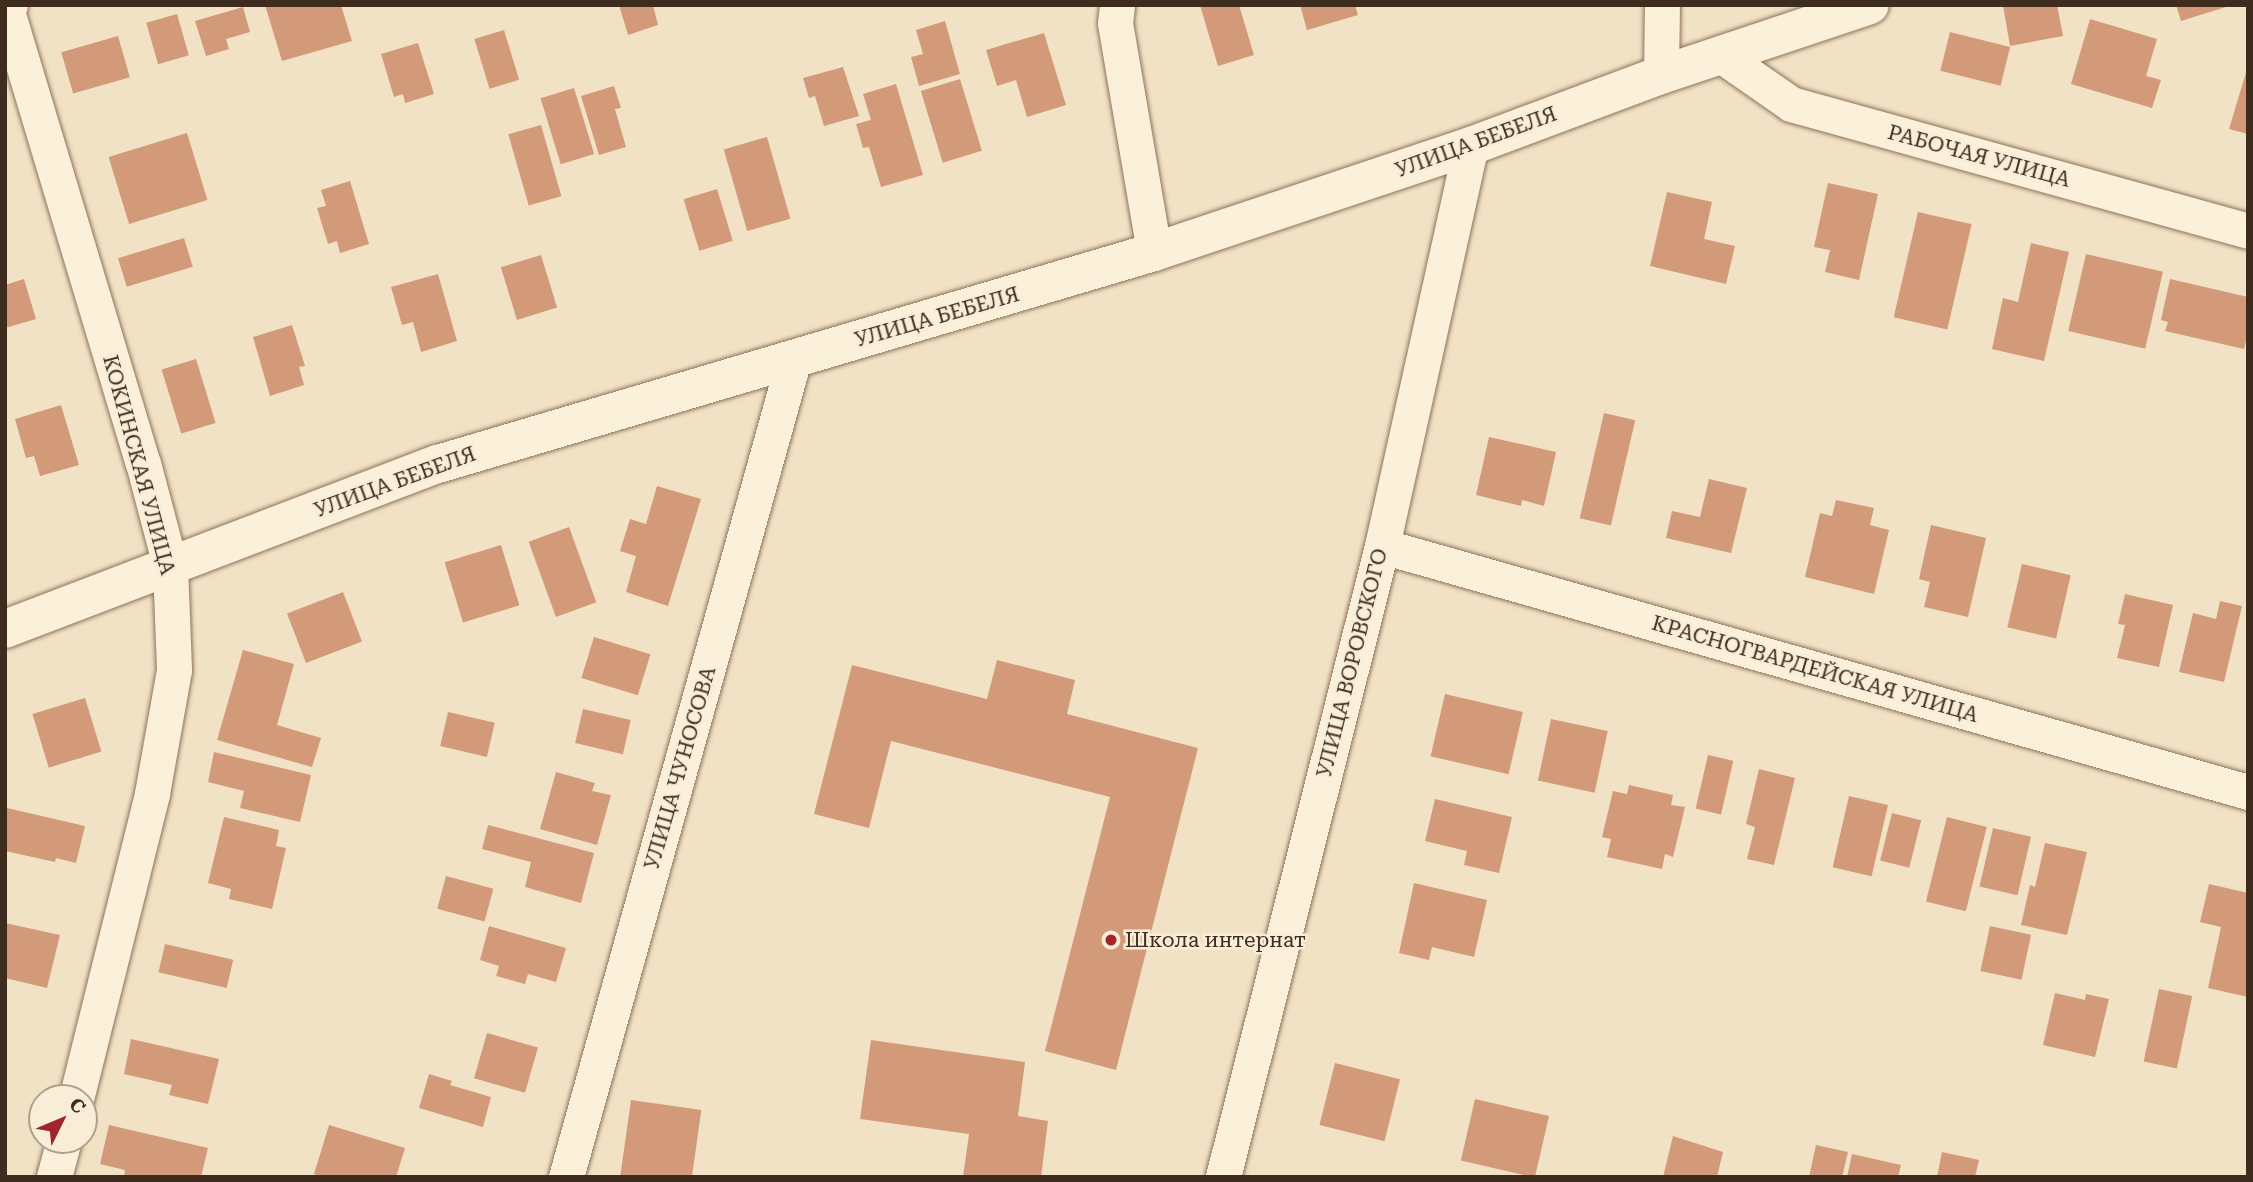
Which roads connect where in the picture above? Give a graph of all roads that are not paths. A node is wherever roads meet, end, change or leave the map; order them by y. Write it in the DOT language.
graph roads {
  1 [pos="1117,5"];
  2 [pos="1662,5"];
  3 [pos="1870,5"];
  4 [pos="11,8"];
  5 [pos="1722,56"];
  6 [pos="1661,75"];
  7 [pos="1471,146"];
  8 [pos="2248,231"];
  9 [pos="1154,252"];
  10 [pos="794,359"];
  11 [pos="1382,545"];
  12 [pos="170,565"];
  13 [pos="5,629"];
  14 [pos="2248,792"];
  15 [pos="80,1084"];
  16 [pos="60,1154"];
  17 [pos="54,1177"];
  18 [pos="566,1177"];
  19 [pos="1223,1177"];
  1 -- 9 [label="street"];
  2 -- 6 [label="street"];
  3 -- 5 [label="street, УЛИЦА БЕБЕЛЯ"];
  4 -- 12 [label="street, КОКИНСКАЯ УЛИЦА"];
  5 -- 6 [label="street, УЛИЦА БЕБЕЛЯ"];
  5 -- 8 [label="street, РАБОЧАЯ УЛИЦА"];
  6 -- 7 [label="street, УЛИЦА БЕБЕЛЯ"];
  7 -- 9 [label="street, УЛИЦА БЕБЕЛЯ"];
  7 -- 11 [label="street, УЛИЦА ВОРОВСКОГО"];
  9 -- 10 [label="street, УЛИЦА БЕБЕЛЯ"];
  10 -- 12 [label="street, УЛИЦА БЕБЕЛЯ"];
  10 -- 18 [label="street, УЛИЦА ЧУНОСОВА"];
  11 -- 14 [label="street, КРАСНОГВАРДЕЙСКАЯ УЛИЦА"];
  11 -- 19 [label="street, УЛИЦА ВОРОВСКОГО"];
  12 -- 13 [label="street, УЛИЦА БЕБЕЛЯ"];
  12 -- 15 [label="street, КОКИНСКАЯ УЛИЦА"];
  16 -- 17 [label="street"];
}
